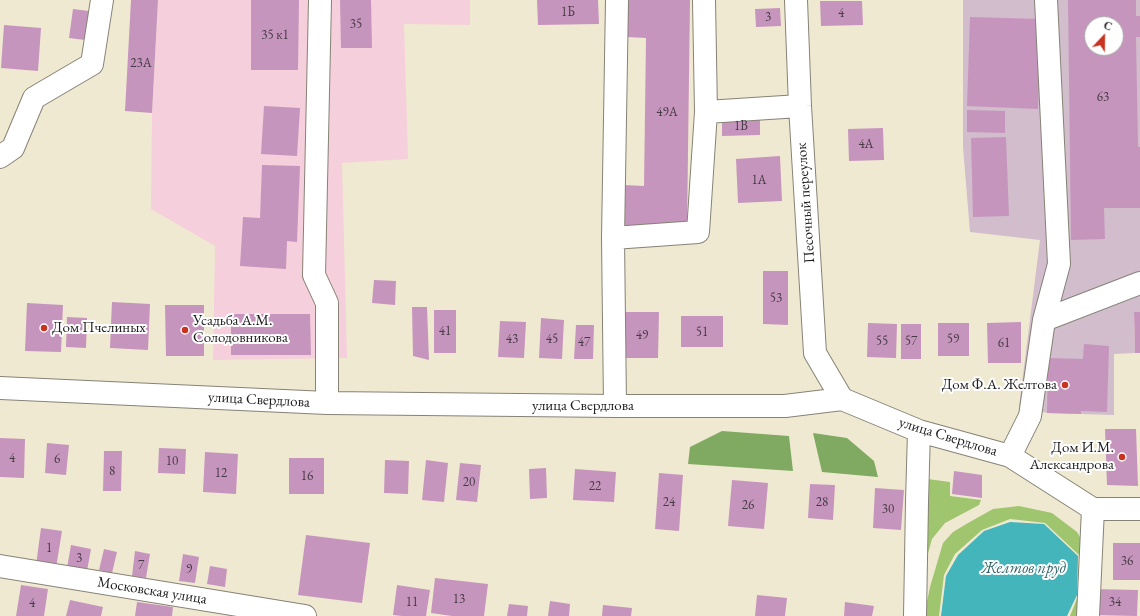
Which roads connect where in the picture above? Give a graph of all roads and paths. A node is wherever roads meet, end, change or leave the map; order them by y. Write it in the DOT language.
graph roads {
  1 [pos="102,0"];
  2 [pos="320,0"];
  3 [pos="617,0"];
  4 [pos="704,0"];
  5 [pos="796,0"];
  6 [pos="1046,0"];
  7 [pos="800,106"];
  8 [pos="706,112"];
  9 [pos="0,157"];
  10 [pos="613,238"];
  11 [pos="1140,283"];
  12 [pos="1044,320"];
  13 [pos="0,388"];
  14 [pos="842,400"];
  15 [pos="327,403"];
  16 [pos="615,406"];
  17 [pos="919,431"];
  18 [pos="1010,456"];
  19 [pos="1093,509"];
  20 [pos="1140,509"];
  21 [pos="0,566"];
  22 [pos="305,616"];
  23 [pos="915,616"];
  24 [pos="1088,616"];
  1 -- 9 [label="street"];
  2 -- 15 [label="street"];
  3 -- 10 [label="street"];
  4 -- 8 [label="street"];
  5 -- 7 [label="street, Песочный переулок"];
  6 -- 12 [label="street"];
  7 -- 8 [label="street"];
  7 -- 14 [label="street, Песочный переулок"];
  8 -- 10 [label="street"];
  10 -- 16 [label="street"];
  11 -- 12 [label="street"];
  12 -- 18 [label="street"];
  13 -- 15 [label="street, улица Свердлова"];
  14 -- 16 [label="street, улица Свердлова"];
  14 -- 17 [label="street, улица Свердлова"];
  15 -- 16 [label="street, улица Свердлова"];
  17 -- 18 [label="street, улица Свердлова"];
  17 -- 23 [label="street"];
  18 -- 19 [label="street, улица Свердлова"];
  19 -- 20 [label="street"];
  19 -- 24 [label="street"];
  21 -- 22 [label="street, Московская улица"];
}
